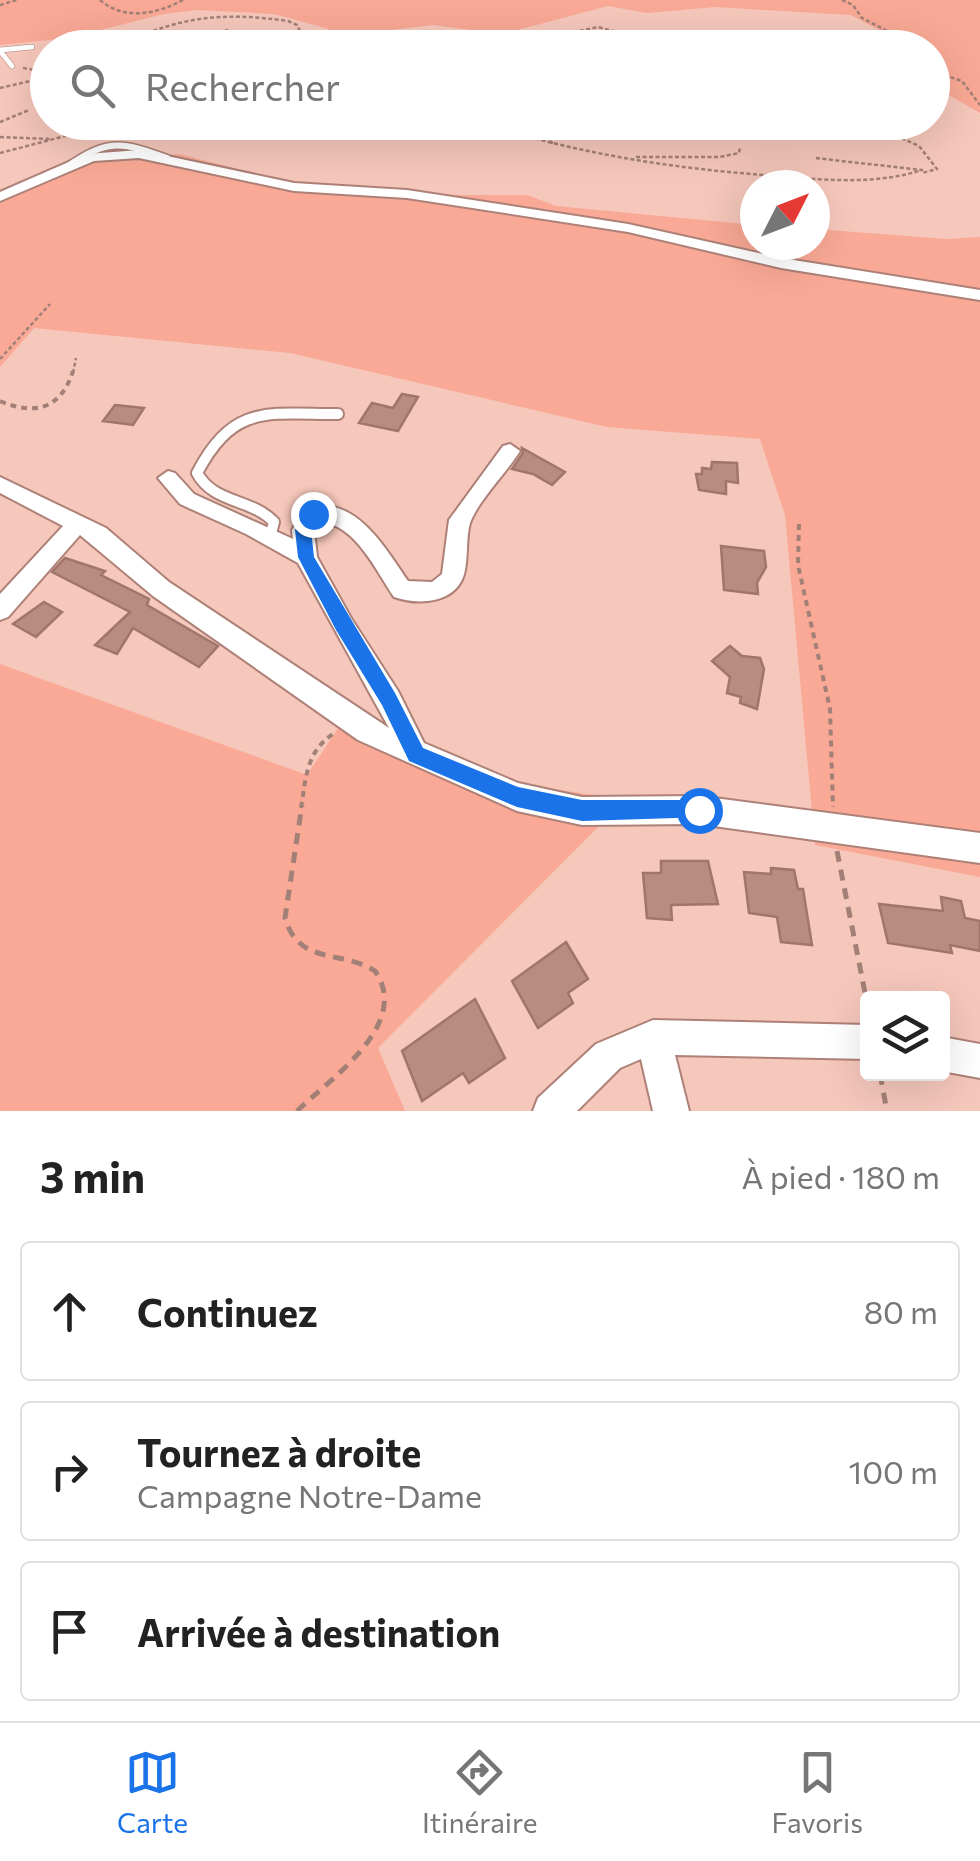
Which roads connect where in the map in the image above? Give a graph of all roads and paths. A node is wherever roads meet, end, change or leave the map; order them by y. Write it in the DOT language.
graph roads {
  1 [pos="17,0"];
  2 [pos="100,0"];
  3 [pos="183,0"];
  4 [pos="842,0"];
  5 [pos="0,6"];
  6 [pos="151,30"];
  7 [pos="300,30"];
  8 [pos="584,30"];
  9 [pos="610,30"];
  10 [pos="884,30"];
  11 [pos="30,47"];
  12 [pos="1,50"];
  13 [pos="24,56"];
  14 [pos="12,66"];
  15 [pos="30,70"];
  16 [pos="950,72"];
  17 [pos="30,79"];
  18 [pos="9,85"];
  19 [pos="0,89"];
  20 [pos="980,105"];
  21 [pos="29,110"];
  22 [pos="0,122"];
  23 [pos="0,137"];
  24 [pos="30,137"];
  25 [pos="57,140"];
  26 [pos="100,140"];
  27 [pos="535,140"];
  28 [pos="548,140"];
  29 [pos="905,140"];
  30 [pos="102,143"];
  31 [pos="554,146"];
  32 [pos="740,147"];
  33 [pos="0,153"];
  34 [pos="167,158"];
  35 [pos="627,158"];
  36 [pos="815,158"];
  37 [pos="65,168"];
  38 [pos="918,174"];
  39 [pos="0,197"];
  40 [pos="980,295"];
  41 [pos="50,304"];
  42 [pos="76,358"];
  43 [pos="0,359"];
  44 [pos="0,401"];
  45 [pos="338,414"];
  46 [pos="510,451"];
  47 [pos="168,478"];
  48 [pos="0,484"];
  49 [pos="78,524"];
  50 [pos="799,524"];
  51 [pos="270,537"];
  52 [pos="306,557"];
  53 [pos="0,610"];
  54 [pos="356,724"];
  55 [pos="416,755"];
  56 [pos="833,829"];
  57 [pos="980,848"];
  58 [pos="865,991"];
  59 [pos="653,1037"];
  60 [pos="860,1042"];
  61 [pos="950,1055"];
  62 [pos="980,1060"];
  63 [pos="881,1081"];
  64 [pos="296,1111"];
  65 [pos="550,1111"];
  66 [pos="671,1111"];
  67 [pos="887,1111"];
  1 -- 5 [label="path"];
  2 -- 3 [label="path"];
  4 -- 10 [label="path"];
  6 -- 7 [label="path"];
  8 -- 9 [label="path"];
  11 -- 12 [label="lane"];
  12 -- 13 [label="lane"];
  12 -- 14 [label="lane"];
  14 -- 15 [label="path"];
  16 -- 20 [label="path"];
  17 -- 18 [label="path"];
  18 -- 19 [label="path"];
  21 -- 22 [label="path"];
  23 -- 24 [label="path"];
  25 -- 33 [label="path"];
  26 -- 30 [label="path"];
  27 -- 31 [label="path"];
  28 -- 31 [label="path"];
  29 -- 38 [label="path"];
  30 -- 34 [label="lane"];
  30 -- 37 [label="lane"];
  31 -- 35 [label="path"];
  32 -- 35 [label="path"];
  34 -- 37 [label="street"];
  34 -- 40 [label="street"];
  35 -- 38 [label="path"];
  36 -- 38 [label="path"];
  37 -- 39 [label="street"];
  41 -- 43 [label="path"];
  42 -- 44 [label="path"];
  45 -- 51 [label="lane"];
  46 -- 52 [label="street"];
  47 -- 51 [label="street"];
  48 -- 49 [label="street"];
  49 -- 53 [label="street"];
  49 -- 54 [label="street"];
  50 -- 56 [label="path"];
  51 -- 52 [label="street"];
  52 -- 55 [label="street"];
  54 -- 55 [label="street"];
  54 -- 64 [label="path"];
  55 -- 56 [label="street"];
  56 -- 57 [label="street"];
  56 -- 58 [label="path"];
  59 -- 60 [label="street"];
  59 -- 65 [label="street"];
  59 -- 66 [label="street"];
  61 -- 62 [label="street"];
  63 -- 67 [label="path"];
}
